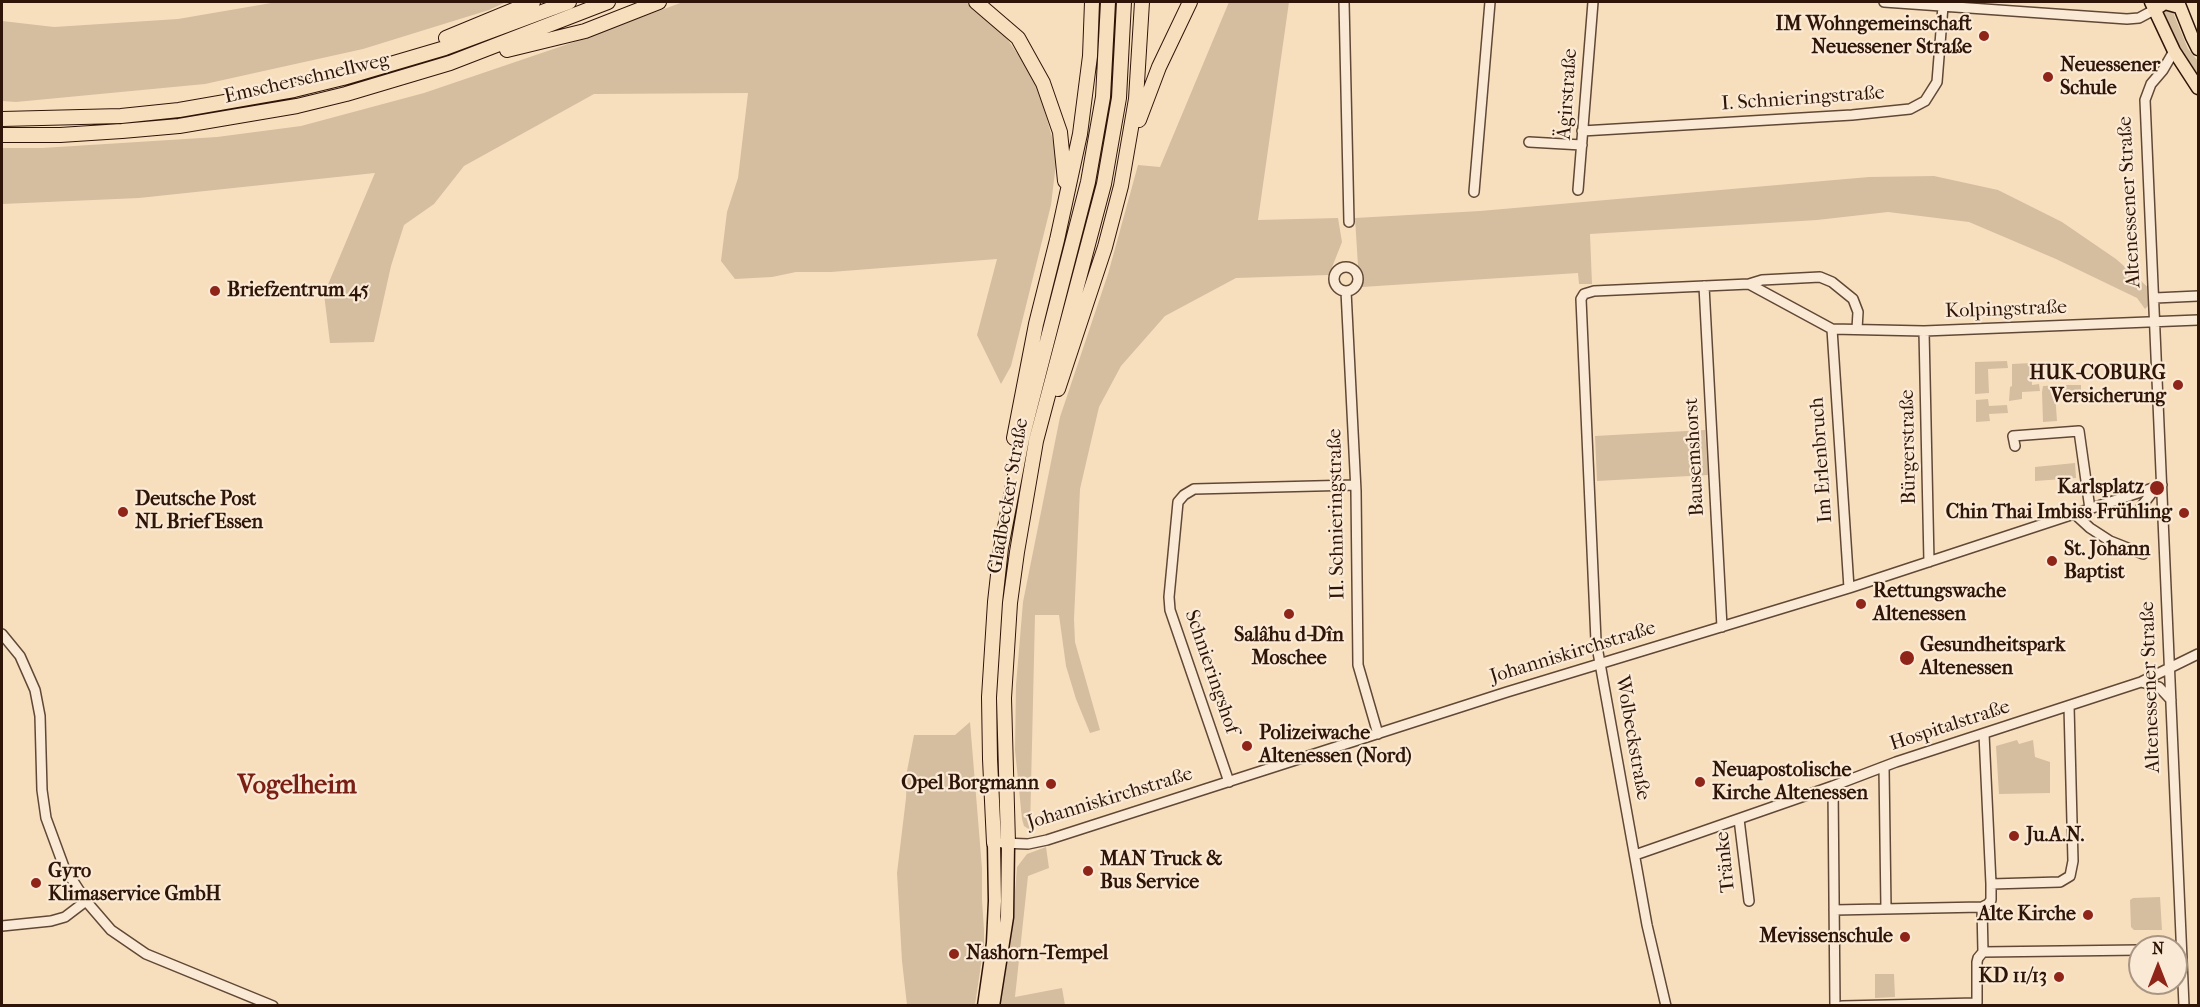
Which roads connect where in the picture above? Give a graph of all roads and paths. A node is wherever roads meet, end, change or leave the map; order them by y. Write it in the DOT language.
graph roads {
  1 [pos="533,2"];
  2 [pos="568,2"];
  3 [pos="608,2"];
  4 [pos="659,2"];
  5 [pos="976,2"];
  6 [pos="1092,2"];
  7 [pos="1108,2"];
  8 [pos="1124,2"];
  9 [pos="1142,2"];
  10 [pos="1190,2"];
  11 [pos="1344,2"];
  12 [pos="1490,2"];
  13 [pos="1593,2"];
  14 [pos="1884,2"];
  15 [pos="2179,4"];
  16 [pos="1943,6"];
  17 [pos="2153,6"];
  18 [pos="2199,49"];
  19 [pos="2174,51"];
  20 [pos="450,63"];
  21 [pos="343,78"];
  22 [pos="2198,87"];
  23 [pos="2,119"];
  24 [pos="1582,131"];
  25 [pos="2,135"];
  26 [pos="1529,141"];
  27 [pos="1582,145"];
  28 [pos="1129,150"];
  29 [pos="1578,190"];
  30 [pos="1474,192"];
  31 [pos="1349,222"];
  32 [pos="1057,240"];
  33 [pos="1749,284"];
  34 [pos="1704,286"];
  35 [pos="1346,291"];
  36 [pos="2199,296"];
  37 [pos="2155,298"];
  38 [pos="2199,320"];
  39 [pos="2156,323"];
  40 [pos="1832,329"];
  41 [pos="1857,329"];
  42 [pos="1924,331"];
  43 [pos="1036,441"];
  44 [pos="2015,446"];
  45 [pos="2162,484"];
  46 [pos="1355,485"];
  47 [pos="2151,494"];
  48 [pos="1009,499"];
  49 [pos="2141,507"];
  50 [pos="2090,509"];
  51 [pos="2077,513"];
  52 [pos="2143,554"];
  53 [pos="1929,561"];
  54 [pos="1849,588"];
  55 [pos="1722,627"];
  56 [pos="2,634"];
  57 [pos="2199,654"];
  58 [pos="1600,663"];
  59 [pos="2169,669"];
  60 [pos="2141,682"];
  61 [pos="2171,700"];
  62 [pos="2069,706"];
  63 [pos="1378,734"];
  64 [pos="1984,734"];
  65 [pos="1884,767"];
  66 [pos="1229,782"];
  67 [pos="1833,786"];
  68 [pos="1740,819"];
  69 [pos="994,843"];
  70 [pos="1008,843"];
  71 [pos="1635,855"];
  72 [pos="1991,884"];
  73 [pos="86,901"];
  74 [pos="1749,901"];
  75 [pos="1982,907"];
  76 [pos="1886,909"];
  77 [pos="1834,910"];
  78 [pos="2,926"];
  79 [pos="2178,935"];
  80 [pos="2128,950"];
  81 [pos="1983,952"];
  82 [pos="273,1005"];
  83 [pos="984,1005"];
  84 [pos="993,1005"];
  85 [pos="1666,1005"];
  86 [pos="1835,1005"];
  87 [pos="1842,1005"];
  88 [pos="1890,1005"];
  1 -- 21 [label="highway"];
  2 -- 21 [label="highway, Emscherschnellweg"];
  3 -- 20 [label="highway, Emscherschnellweg"];
  4 -- 20 [label="highway"];
  5 -- 32 [label="highway"];
  6 -- 32 [label="highway"];
  7 -- 48 [label="highway, Gladbecker Straße"];
  8 -- 43 [label="highway, Gladbecker Straße"];
  9 -- 28 [label="highway"];
  10 -- 28 [label="highway"];
  11 -- 31 [label="street"];
  12 -- 30 [label="street"];
  13 -- 24 [label="street, Ägirstraße"];
  14 -- 16 [label="street"];
  15 -- 17 [label="main road"];
  15 -- 18 [label="main road"];
  16 -- 17 [label="street"];
  16 -- 24 [label="street, I. Schnieringstraße"];
  17 -- 19 [label="main road"];
  19 -- 22 [label="main road"];
  19 -- 37 [label="street, Altenessener Straße"];
  20 -- 25 [label="highway, Emscherschnellweg"];
  21 -- 23 [label="highway, Emscherschnellweg"];
  24 -- 27 [label="street, Ägirstraße"];
  26 -- 27 [label="street"];
  27 -- 29 [label="street, Ägirstraße"];
  28 -- 43 [label="highway"];
  32 -- 48 [label="highway"];
  33 -- 34 [label="street"];
  33 -- 40 [label="street, Kolpingstraße"];
  33 -- 41 [label="street"];
  34 -- 55 [label="street, Bausemshorst"];
  34 -- 58 [label="street, Wolbeckstraße"];
  35 -- 46 [label="street, II. Schnieringstraße"];
  36 -- 37 [label="street"];
  37 -- 39 [label="street, Altenessener Straße"];
  38 -- 39 [label="street, Kolpingstraße"];
  39 -- 42 [label="street, Kolpingstraße"];
  39 -- 45 [label="street, Altenessener Straße"];
  40 -- 41 [label="street, Kolpingstraße"];
  40 -- 54 [label="street, Im Erlenbruch"];
  41 -- 42 [label="street, Kolpingstraße"];
  42 -- 53 [label="street, Bürgerstraße"];
  43 -- 70 [label="highway, Gladbecker Straße"];
  44 -- 50 [label="street"];
  45 -- 50 [label="street, Johanniskirchstraße"];
  45 -- 59 [label="street, Altenessener Straße"];
  46 -- 63 [label="street, II. Schnieringstraße"];
  46 -- 66 [label="street, Schnieringshof"];
  47 -- 49 [label="street"];
  48 -- 69 [label="highway, Gladbecker Straße"];
  50 -- 51 [label="street, Johanniskirchstraße"];
  51 -- 52 [label="street"];
  51 -- 53 [label="street, Johanniskirchstraße"];
  53 -- 54 [label="street, Johanniskirchstraße"];
  54 -- 55 [label="street, Johanniskirchstraße"];
  55 -- 58 [label="street, Johanniskirchstraße"];
  56 -- 73 [label="street"];
  57 -- 59 [label="street, Hospitalstraße"];
  58 -- 63 [label="street, Johanniskirchstraße"];
  58 -- 71 [label="street, Wolbeckstraße"];
  59 -- 60 [label="street, Hospitalstraße"];
  59 -- 61 [label="street, Altenessener Straße"];
  60 -- 61 [label="street"];
  60 -- 62 [label="street, Hospitalstraße"];
  61 -- 79 [label="street, Altenessener Straße"];
  62 -- 64 [label="street, Hospitalstraße"];
  62 -- 72 [label="street"];
  63 -- 66 [label="street, Johanniskirchstraße"];
  64 -- 65 [label="street, Hospitalstraße"];
  64 -- 72 [label="street"];
  65 -- 67 [label="street, Hospitalstraße"];
  65 -- 76 [label="street"];
  66 -- 70 [label="street, Johanniskirchstraße"];
  67 -- 68 [label="street, Hospitalstraße"];
  67 -- 77 [label="street"];
  68 -- 71 [label="street, Hospitalstraße"];
  68 -- 74 [label="street, Tränke"];
  69 -- 70 [label="street, Johanniskirchstraße"];
  69 -- 83 [label="main road, Gladbecker Straße"];
  70 -- 84 [label="main road, Gladbecker Straße"];
  71 -- 85 [label="street, Wolbeckstraße"];
  72 -- 75 [label="street"];
  73 -- 78 [label="street"];
  73 -- 82 [label="street"];
  75 -- 76 [label="street"];
  75 -- 81 [label="street"];
  76 -- 77 [label="street"];
  77 -- 86 [label="street"];
  80 -- 81 [label="street"];
  81 -- 88 [label="street"];
  87 -- 88 [label="street"];
}
